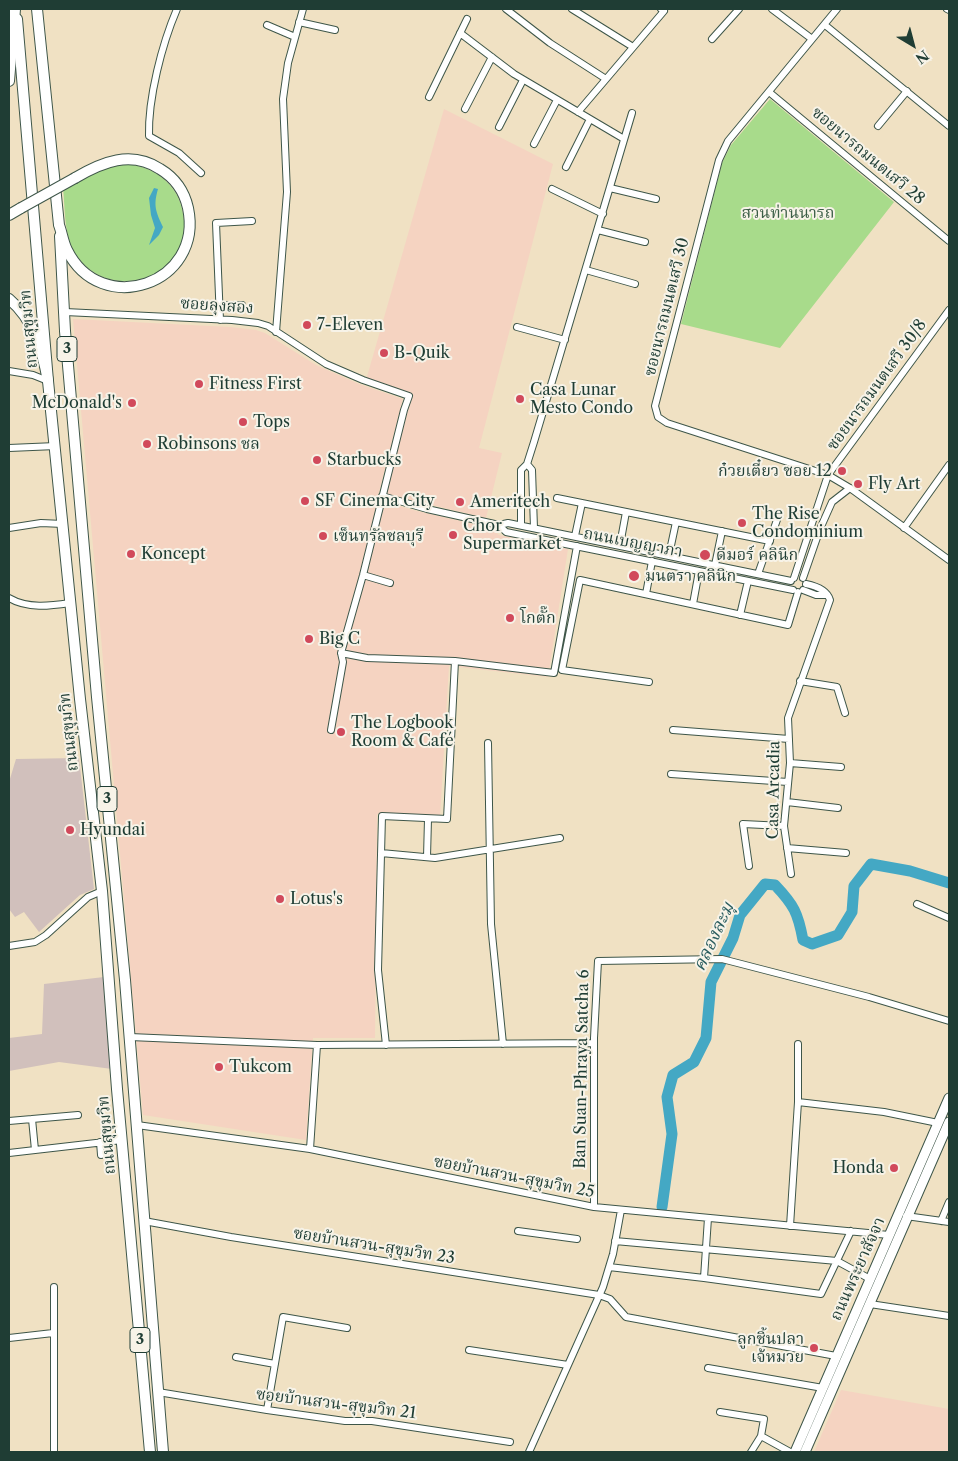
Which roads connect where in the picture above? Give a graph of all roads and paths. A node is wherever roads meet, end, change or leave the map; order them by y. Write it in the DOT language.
graph roads {
  1 [pos="37,9"];
  2 [pos="177,9"];
  3 [pos="303,9"];
  4 [pos="506,9"];
  5 [pos="572,9"];
  6 [pos="661,9"];
  7 [pos="738,9"];
  8 [pos="772,9"];
  9 [pos="837,9"];
  10 [pos="14,13"];
  11 [pos="467,19"];
  12 [pos="299,22"];
  13 [pos="267,25"];
  14 [pos="825,25"];
  15 [pos="335,30"];
  16 [pos="460,33"];
  17 [pos="295,37"];
  18 [pos="712,39"];
  19 [pos="812,39"];
  20 [pos="633,47"];
  21 [pos="492,58"];
  22 [pos="606,79"];
  23 [pos="9,80"];
  24 [pos="523,80"];
  25 [pos="769,92"];
  26 [pos="907,92"];
  27 [pos="429,97"];
  28 [pos="557,100"];
  29 [pos="465,109"];
  30 [pos="578,112"];
  31 [pos="632,113"];
  32 [pos="590,119"];
  33 [pos="878,126"];
  34 [pos="949,126"];
  35 [pos="499,127"];
  36 [pos="624,139"];
  37 [pos="534,144"];
  38 [pos="566,167"];
  39 [pos="201,173"];
  40 [pos="610,188"];
  41 [pos="552,189"];
  42 [pos="656,199"];
  43 [pos="603,214"];
  44 [pos="9,215"];
  45 [pos="252,222"];
  46 [pos="59,225"];
  47 [pos="598,230"];
  48 [pos="948,237"];
  49 [pos="645,242"];
  50 [pos="586,270"];
  51 [pos="635,284"];
  52 [pos="9,299"];
  53 [pos="220,305"];
  54 [pos="242,305"];
  55 [pos="949,310"];
  56 [pos="64,312"];
  57 [pos="220,320"];
  58 [pos="517,327"];
  59 [pos="276,332"];
  60 [pos="565,340"];
  61 [pos="9,371"];
  62 [pos="48,381"];
  63 [pos="56,446"];
  64 [pos="9,448"];
  65 [pos="527,464"];
  66 [pos="949,464"];
  67 [pos="828,475"];
  68 [pos="850,488"];
  69 [pos="382,496"];
  70 [pos="557,498"];
  71 [pos="582,503"];
  72 [pos="626,512"];
  73 [pos="778,517"];
  74 [pos="676,522"];
  75 [pos="63,524"];
  76 [pos="499,525"];
  77 [pos="521,525"];
  78 [pos="811,525"];
  79 [pos="9,528"];
  80 [pos="534,528"];
  81 [pos="904,528"];
  82 [pos="820,529"];
  83 [pos="722,531"];
  84 [pos="575,536"];
  85 [pos="592,540"];
  86 [pos="770,541"];
  87 [pos="620,545"];
  88 [pos="577,546"];
  89 [pos="590,549"];
  90 [pos="669,555"];
  91 [pos="687,559"];
  92 [pos="949,560"];
  93 [pos="652,561"];
  94 [pos="715,565"];
  95 [pos="685,568"];
  96 [pos="699,571"];
  97 [pos="86,572"];
  98 [pos="758,574"];
  99 [pos="68,575"];
  100 [pos="363,575"];
  101 [pos="792,579"];
  102 [pos="748,581"];
  103 [pos="390,583"];
  104 [pos="801,587"];
  105 [pos="646,594"];
  106 [pos="10,600"];
  107 [pos="70,603"];
  108 [pos="693,604"];
  109 [pos="740,615"];
  110 [pos="341,653"];
  111 [pos="455,661"];
  112 [pos="649,682"];
  113 [pos="800,682"];
  114 [pos="845,713"];
  115 [pos="330,730"];
  116 [pos="673,730"];
  117 [pos="789,739"];
  118 [pos="488,743"];
  119 [pos="790,763"];
  120 [pos="841,767"];
  121 [pos="671,774"];
  122 [pos="788,782"];
  123 [pos="786,802"];
  124 [pos="838,808"];
  125 [pos="428,818"];
  126 [pos="784,826"];
  127 [pos="560,838"];
  128 [pos="490,848"];
  129 [pos="787,848"];
  130 [pos="381,853"];
  131 [pos="846,853"];
  132 [pos="427,857"];
  133 [pos="749,866"];
  134 [pos="791,874"];
  135 [pos="102,891"];
  136 [pos="917,904"];
  137 [pos="949,918"];
  138 [pos="9,946"];
  139 [pos="949,1021"];
  140 [pos="130,1037"];
  141 [pos="594,1043"];
  142 [pos="386,1044"];
  143 [pos="503,1044"];
  144 [pos="798,1044"];
  145 [pos="317,1045"];
  146 [pos="949,1098"];
  147 [pos="798,1102"];
  148 [pos="78,1115"];
  149 [pos="32,1119"];
  150 [pos="9,1121"];
  151 [pos="949,1122"];
  152 [pos="938,1123"];
  153 [pos="137,1125"];
  154 [pos="122,1140"];
  155 [pos="100,1142"];
  156 [pos="310,1149"];
  157 [pos="35,1150"];
  158 [pos="9,1153"];
  159 [pos="101,1155"];
  160 [pos="949,1202"];
  161 [pos="594,1207"];
  162 [pos="622,1210"];
  163 [pos="898,1215"];
  164 [pos="908,1216"];
  165 [pos="708,1218"];
  166 [pos="940,1221"];
  167 [pos="949,1222"];
  168 [pos="145,1224"];
  169 [pos="790,1226"];
  170 [pos="130,1228"];
  171 [pos="518,1231"];
  172 [pos="851,1231"];
  173 [pos="889,1235"];
  174 [pos="576,1239"];
  175 [pos="615,1241"];
  176 [pos="706,1248"];
  177 [pos="837,1261"];
  178 [pos="608,1268"];
  179 [pos="704,1278"];
  180 [pos="870,1279"];
  181 [pos="54,1287"];
  182 [pos="599,1296"];
  183 [pos="870,1304"];
  184 [pos="949,1316"];
  185 [pos="347,1328"];
  186 [pos="53,1333"];
  187 [pos="9,1338"];
  188 [pos="469,1350"];
  189 [pos="836,1356"];
  190 [pos="236,1357"];
  191 [pos="275,1364"];
  192 [pos="568,1365"];
  193 [pos="708,1368"];
  194 [pos="823,1388"];
  195 [pos="158,1392"];
  196 [pos="267,1410"];
  197 [pos="720,1412"];
  198 [pos="761,1436"];
  199 [pos="510,1442"];
  200 [pos="54,1452"];
  201 [pos="150,1452"];
  202 [pos="163,1452"];
  203 [pos="529,1452"];
  204 [pos="751,1452"];
  205 [pos="790,1452"];
  206 [pos="795,1452"];
  207 [pos="806,1452"];
  1 -- 46 [label="main road, ถนนสุขุมวิท / 3"];
  2 -- 39 [label="street"];
  3 -- 12 [label="street"];
  4 -- 22 [label="street"];
  5 -- 20 [label="street"];
  6 -- 20 [label="street"];
  7 -- 18 [label="street"];
  8 -- 19 [label="street"];
  9 -- 14 [label="street, ซอยนารถมนตเสวี 30"];
  10 -- 23 [label="main road"];
  10 -- 62 [label="main road, ถนนสุขุมวิท / 3"];
  11 -- 16 [label="street"];
  12 -- 15 [label="street"];
  12 -- 17 [label="street"];
  13 -- 17 [label="street"];
  14 -- 19 [label="street, ซอยนารถมนตเสวี 30"];
  14 -- 26 [label="street"];
  16 -- 21 [label="street"];
  16 -- 27 [label="street"];
  17 -- 59 [label="street"];
  19 -- 25 [label="street, ซอยนารถมนตเสวี 30"];
  20 -- 22 [label="street"];
  21 -- 24 [label="street"];
  21 -- 29 [label="street"];
  22 -- 30 [label="street"];
  24 -- 28 [label="street"];
  24 -- 35 [label="street"];
  25 -- 48 [label="street, ซอยนารถมนตเสวี 28"];
  25 -- 67 [label="street, ซอยนารถมนตเสวี 30"];
  26 -- 33 [label="street"];
  26 -- 34 [label="street"];
  28 -- 30 [label="street"];
  28 -- 37 [label="street"];
  30 -- 32 [label="street"];
  31 -- 36 [label="street"];
  32 -- 36 [label="street"];
  32 -- 38 [label="street"];
  36 -- 40 [label="street"];
  40 -- 42 [label="street"];
  40 -- 43 [label="street"];
  41 -- 43 [label="street"];
  43 -- 47 [label="street"];
  44 -- 46 [label="main road, bridge"];
  45 -- 53 [label="street"];
  46 -- 56 [label="main road, ถนนสุขุมวิท / 3"];
  47 -- 49 [label="street"];
  47 -- 50 [label="street"];
  50 -- 51 [label="street"];
  50 -- 60 [label="street"];
  52 -- 62 [label="main road"];
  53 -- 54 [label="street"];
  53 -- 57 [label="street"];
  55 -- 67 [label="street, ซอยนารถมนตเสวี 30/8"];
  56 -- 57 [label="street, ซอยลุงสอง"];
  56 -- 97 [label="main road, ถนนสุขุมวิท / 3"];
  57 -- 59 [label="street, ซอยลุงสอง"];
  58 -- 60 [label="street"];
  59 -- 69 [label="street, ซอยลุงสอง"];
  60 -- 65 [label="street"];
  61 -- 62 [label="street"];
  62 -- 63 [label="main road, ถนนสุขุมวิท / 3"];
  63 -- 64 [label="street"];
  63 -- 75 [label="main road, ถนนสุขุมวิท / 3"];
  65 -- 77 [label="street"];
  65 -- 80 [label="street"];
  66 -- 81 [label="street"];
  67 -- 68 [label="street, ซอยนารถมนตเสวี 30"];
  67 -- 78 [label="street, ซอยนารถมนตเสวี 30/8"];
  68 -- 81 [label="street, ซอยนารถมนตเสวี 30"];
  68 -- 82 [label="street"];
  69 -- 76 [label="street, ถนนเบญญาภา"];
  69 -- 100 [label="street"];
  70 -- 71 [label="street"];
  71 -- 72 [label="street"];
  71 -- 84 [label="street"];
  72 -- 74 [label="street"];
  72 -- 87 [label="street"];
  73 -- 86 [label="street"];
  74 -- 83 [label="street"];
  74 -- 90 [label="street"];
  75 -- 79 [label="street"];
  75 -- 99 [label="main road, ถนนสุขุมวิท / 3"];
  76 -- 77 [label="street, ถนนเบญญาภา"];
  76 -- 88 [label="street, ถนนเบญญาภา"];
  77 -- 80 [label="street, ถนนเบญญาภา"];
  78 -- 82 [label="street"];
  78 -- 101 [label="street, ซอยนารถมนตเสวี 30/8"];
  80 -- 84 [label="street, ถนนเบญญาภา"];
  81 -- 92 [label="street, ซอยนารถมนตเสวี 30"];
  82 -- 104 [label="street"];
  83 -- 86 [label="street"];
  83 -- 94 [label="street"];
  84 -- 85 [label="street, ถนนเบญญาภา"];
  85 -- 87 [label="street, ถนนเบญญาภา"];
  85 -- 89 [label="street"];
  86 -- 98 [label="street"];
  87 -- 90 [label="street, ถนนเบญญาภา"];
  88 -- 89 [label="street, ถนนเบญญาภา"];
  88 -- 111 [label="street"];
  89 -- 93 [label="street, ถนนเบญญาภา"];
  90 -- 91 [label="street, ถนนเบญญาภา"];
  91 -- 94 [label="street, ถนนเบญญาภา"];
  91 -- 95 [label="street"];
  93 -- 95 [label="street, ถนนเบญญาภา"];
  93 -- 105 [label="street"];
  94 -- 98 [label="street, ถนนเบญญาภา"];
  95 -- 96 [label="street, ถนนเบญญาภา"];
  96 -- 102 [label="street, ถนนเบญญาภา"];
  96 -- 108 [label="street"];
  97 -- 99 [label="main road"];
  97 -- 140 [label="main road, ถนนสุขุมวิท / 3"];
  98 -- 101 [label="street, ถนนเบญญาภา"];
  99 -- 107 [label="main road, ถนนสุขุมวิท / 3"];
  100 -- 103 [label="street"];
  100 -- 110 [label="street"];
  101 -- 104 [label="street"];
  101 -- 104 [label="street, ถนนเบญญาภา"];
  102 -- 104 [label="street, ถนนเบญญาภา"];
  102 -- 109 [label="street"];
  104 -- 109 [label="street"];
  104 -- 113 [label="street, Casa Arcadia"];
  105 -- 108 [label="street"];
  105 -- 112 [label="street"];
  106 -- 107 [label="street"];
  107 -- 135 [label="main road, ถนนสุขุมวิท / 3"];
  108 -- 109 [label="street"];
  110 -- 111 [label="street"];
  110 -- 115 [label="street"];
  111 -- 125 [label="street"];
  113 -- 114 [label="street"];
  113 -- 117 [label="street, Casa Arcadia"];
  116 -- 117 [label="street"];
  117 -- 119 [label="street, Casa Arcadia"];
  118 -- 128 [label="street"];
  119 -- 120 [label="street"];
  119 -- 122 [label="street, Casa Arcadia"];
  121 -- 122 [label="street"];
  122 -- 123 [label="street, Casa Arcadia"];
  123 -- 124 [label="street"];
  123 -- 126 [label="street, Casa Arcadia"];
  125 -- 130 [label="street"];
  125 -- 132 [label="street"];
  126 -- 129 [label="street, Casa Arcadia"];
  126 -- 133 [label="street"];
  127 -- 128 [label="street"];
  128 -- 132 [label="street"];
  128 -- 143 [label="street"];
  129 -- 131 [label="street"];
  129 -- 134 [label="street, Casa Arcadia"];
  130 -- 132 [label="street"];
  130 -- 142 [label="street"];
  135 -- 138 [label="street"];
  135 -- 154 [label="main road, ถนนสุขุมวิท / 3"];
  136 -- 137 [label="street"];
  139 -- 141 [label="street, Ban Suan-Phraya Satcha 6"];
  140 -- 145 [label="street"];
  140 -- 153 [label="main road, ถนนสุขุมวิท / 3"];
  141 -- 143 [label="street"];
  141 -- 161 [label="street, Ban Suan-Phraya Satcha 6"];
  142 -- 143 [label="street"];
  142 -- 145 [label="street"];
  144 -- 147 [label="street"];
  145 -- 156 [label="street"];
  146 -- 152 [label="main road, ถนนพระยาสัจจา"];
  147 -- 152 [label="street"];
  147 -- 169 [label="street"];
  148 -- 149 [label="street"];
  149 -- 150 [label="street"];
  149 -- 157 [label="street"];
  151 -- 164 [label="main road, ถนนพระยาสัจจา"];
  152 -- 163 [label="main road, ถนนพระยาสัจจา"];
  153 -- 156 [label="street, ซอยบ้านสวน-สุขุมวิท 25"];
  153 -- 168 [label="main road, ถนนสุขุมวิท / 3"];
  154 -- 155 [label="street"];
  154 -- 170 [label="main road, ถนนสุขุมวิท / 3"];
  155 -- 157 [label="street"];
  155 -- 159 [label="street"];
  156 -- 161 [label="street, ซอยบ้านสวน-สุขุมวิท 25"];
  157 -- 158 [label="street"];
  160 -- 166 [label="street"];
  161 -- 162 [label="street, ซอยบ้านสวน-สุขุมวิท 25"];
  162 -- 165 [label="street, ซอยบ้านสวน-สุขุมวิท 25"];
  162 -- 175 [label="street"];
  163 -- 164 [label="street"];
  163 -- 173 [label="main road, ถนนพระยาสัจจา"];
  164 -- 166 [label="street"];
  164 -- 183 [label="main road, ถนนพระยาสัจจา"];
  165 -- 169 [label="street, ซอยบ้านสวน-สุขุมวิท 25"];
  165 -- 176 [label="street"];
  166 -- 167 [label="street"];
  168 -- 170 [label="main road"];
  168 -- 182 [label="street, ซอยบ้านสวน-สุขุมวิท 23"];
  168 -- 195 [label="main road, ถนนสุขุมวิท / 3"];
  169 -- 172 [label="street, ซอยบ้านสวน-สุขุมวิท 25"];
  170 -- 201 [label="main road, ถนนสุขุมวิท / 3"];
  171 -- 174 [label="street"];
  172 -- 173 [label="street, ซอยบ้านสวน-สุขุมวิท 25"];
  172 -- 177 [label="street"];
  173 -- 180 [label="main road, ถนนพระยาสัจจา"];
  175 -- 176 [label="street"];
  175 -- 178 [label="street"];
  176 -- 177 [label="street"];
  176 -- 179 [label="street"];
  177 -- 179 [label="street"];
  177 -- 180 [label="street"];
  178 -- 179 [label="street"];
  178 -- 182 [label="street"];
  180 -- 189 [label="main road, ถนนพระยาสัจจา"];
  181 -- 186 [label="street"];
  182 -- 189 [label="street"];
  182 -- 192 [label="street"];
  183 -- 184 [label="street"];
  183 -- 207 [label="main road, ถนนพระยาสัจจา"];
  185 -- 191 [label="street"];
  186 -- 187 [label="street"];
  186 -- 200 [label="street"];
  188 -- 192 [label="street"];
  189 -- 194 [label="main road, ถนนพระยาสัจจา"];
  190 -- 191 [label="street"];
  191 -- 196 [label="street"];
  192 -- 203 [label="street"];
  193 -- 194 [label="street"];
  194 -- 206 [label="main road, ถนนพระยาสัจจา"];
  195 -- 196 [label="street, ซอยบ้านสวน-สุขุมวิท 21"];
  195 -- 202 [label="main road, ถนนสุขุมวิท / 3"];
  196 -- 199 [label="street, ซอยบ้านสวน-สุขุมวิท 21"];
  197 -- 198 [label="street"];
  198 -- 204 [label="street"];
  198 -- 205 [label="street"];
}
